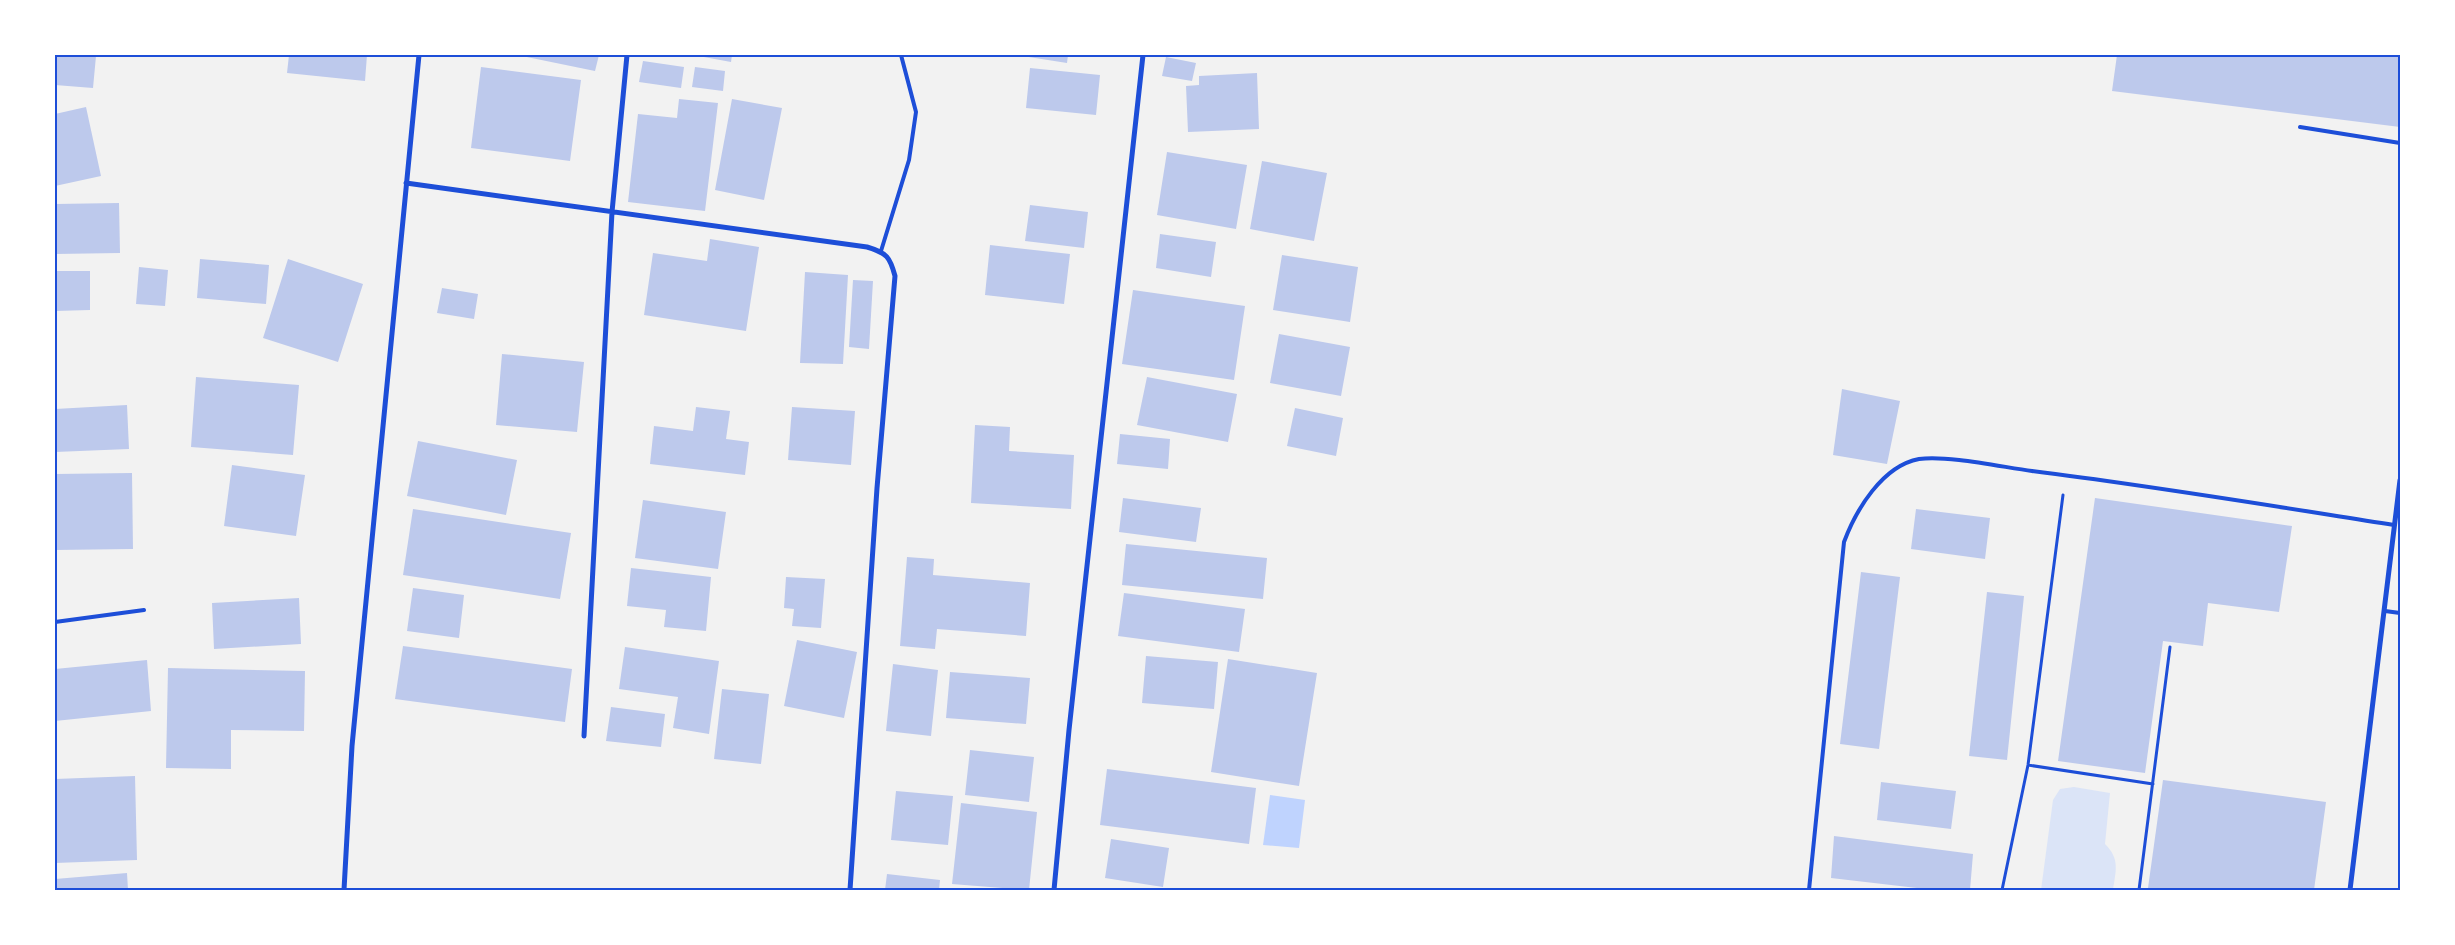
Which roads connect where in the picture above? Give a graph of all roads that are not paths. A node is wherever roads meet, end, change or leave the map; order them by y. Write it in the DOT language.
graph roads {
  1 [pos="419,55"];
  2 [pos="627,55"];
  3 [pos="901,55"];
  4 [pos="1143,55"];
  5 [pos="2300,127"];
  6 [pos="2400,143"];
  7 [pos="406,184"];
  8 [pos="612,212"];
  9 [pos="881,251"];
  10 [pos="2400,480"];
  11 [pos="2394,525"];
  12 [pos="144,610"];
  13 [pos="2385,611"];
  14 [pos="2400,613"];
  15 [pos="55,622"];
  16 [pos="584,736"];
  17 [pos="344,890"];
  18 [pos="850,890"];
  19 [pos="1054,890"];
  20 [pos="1809,890"];
  21 [pos="2350,890"];
  1 -- 7 [label="street"];
  2 -- 8 [label="street"];
  3 -- 9 [label="lane"];
  4 -- 19 [label="street"];
  5 -- 6 [label="lane"];
  7 -- 8 [label="street"];
  7 -- 17 [label="street"];
  8 -- 9 [label="street"];
  8 -- 16 [label="street"];
  9 -- 18 [label="street"];
  10 -- 11 [label="street"];
  11 -- 13 [label="street"];
  11 -- 20 [label="lane"];
  12 -- 15 [label="lane"];
  13 -- 14 [label="lane"];
  13 -- 21 [label="street"];
}
